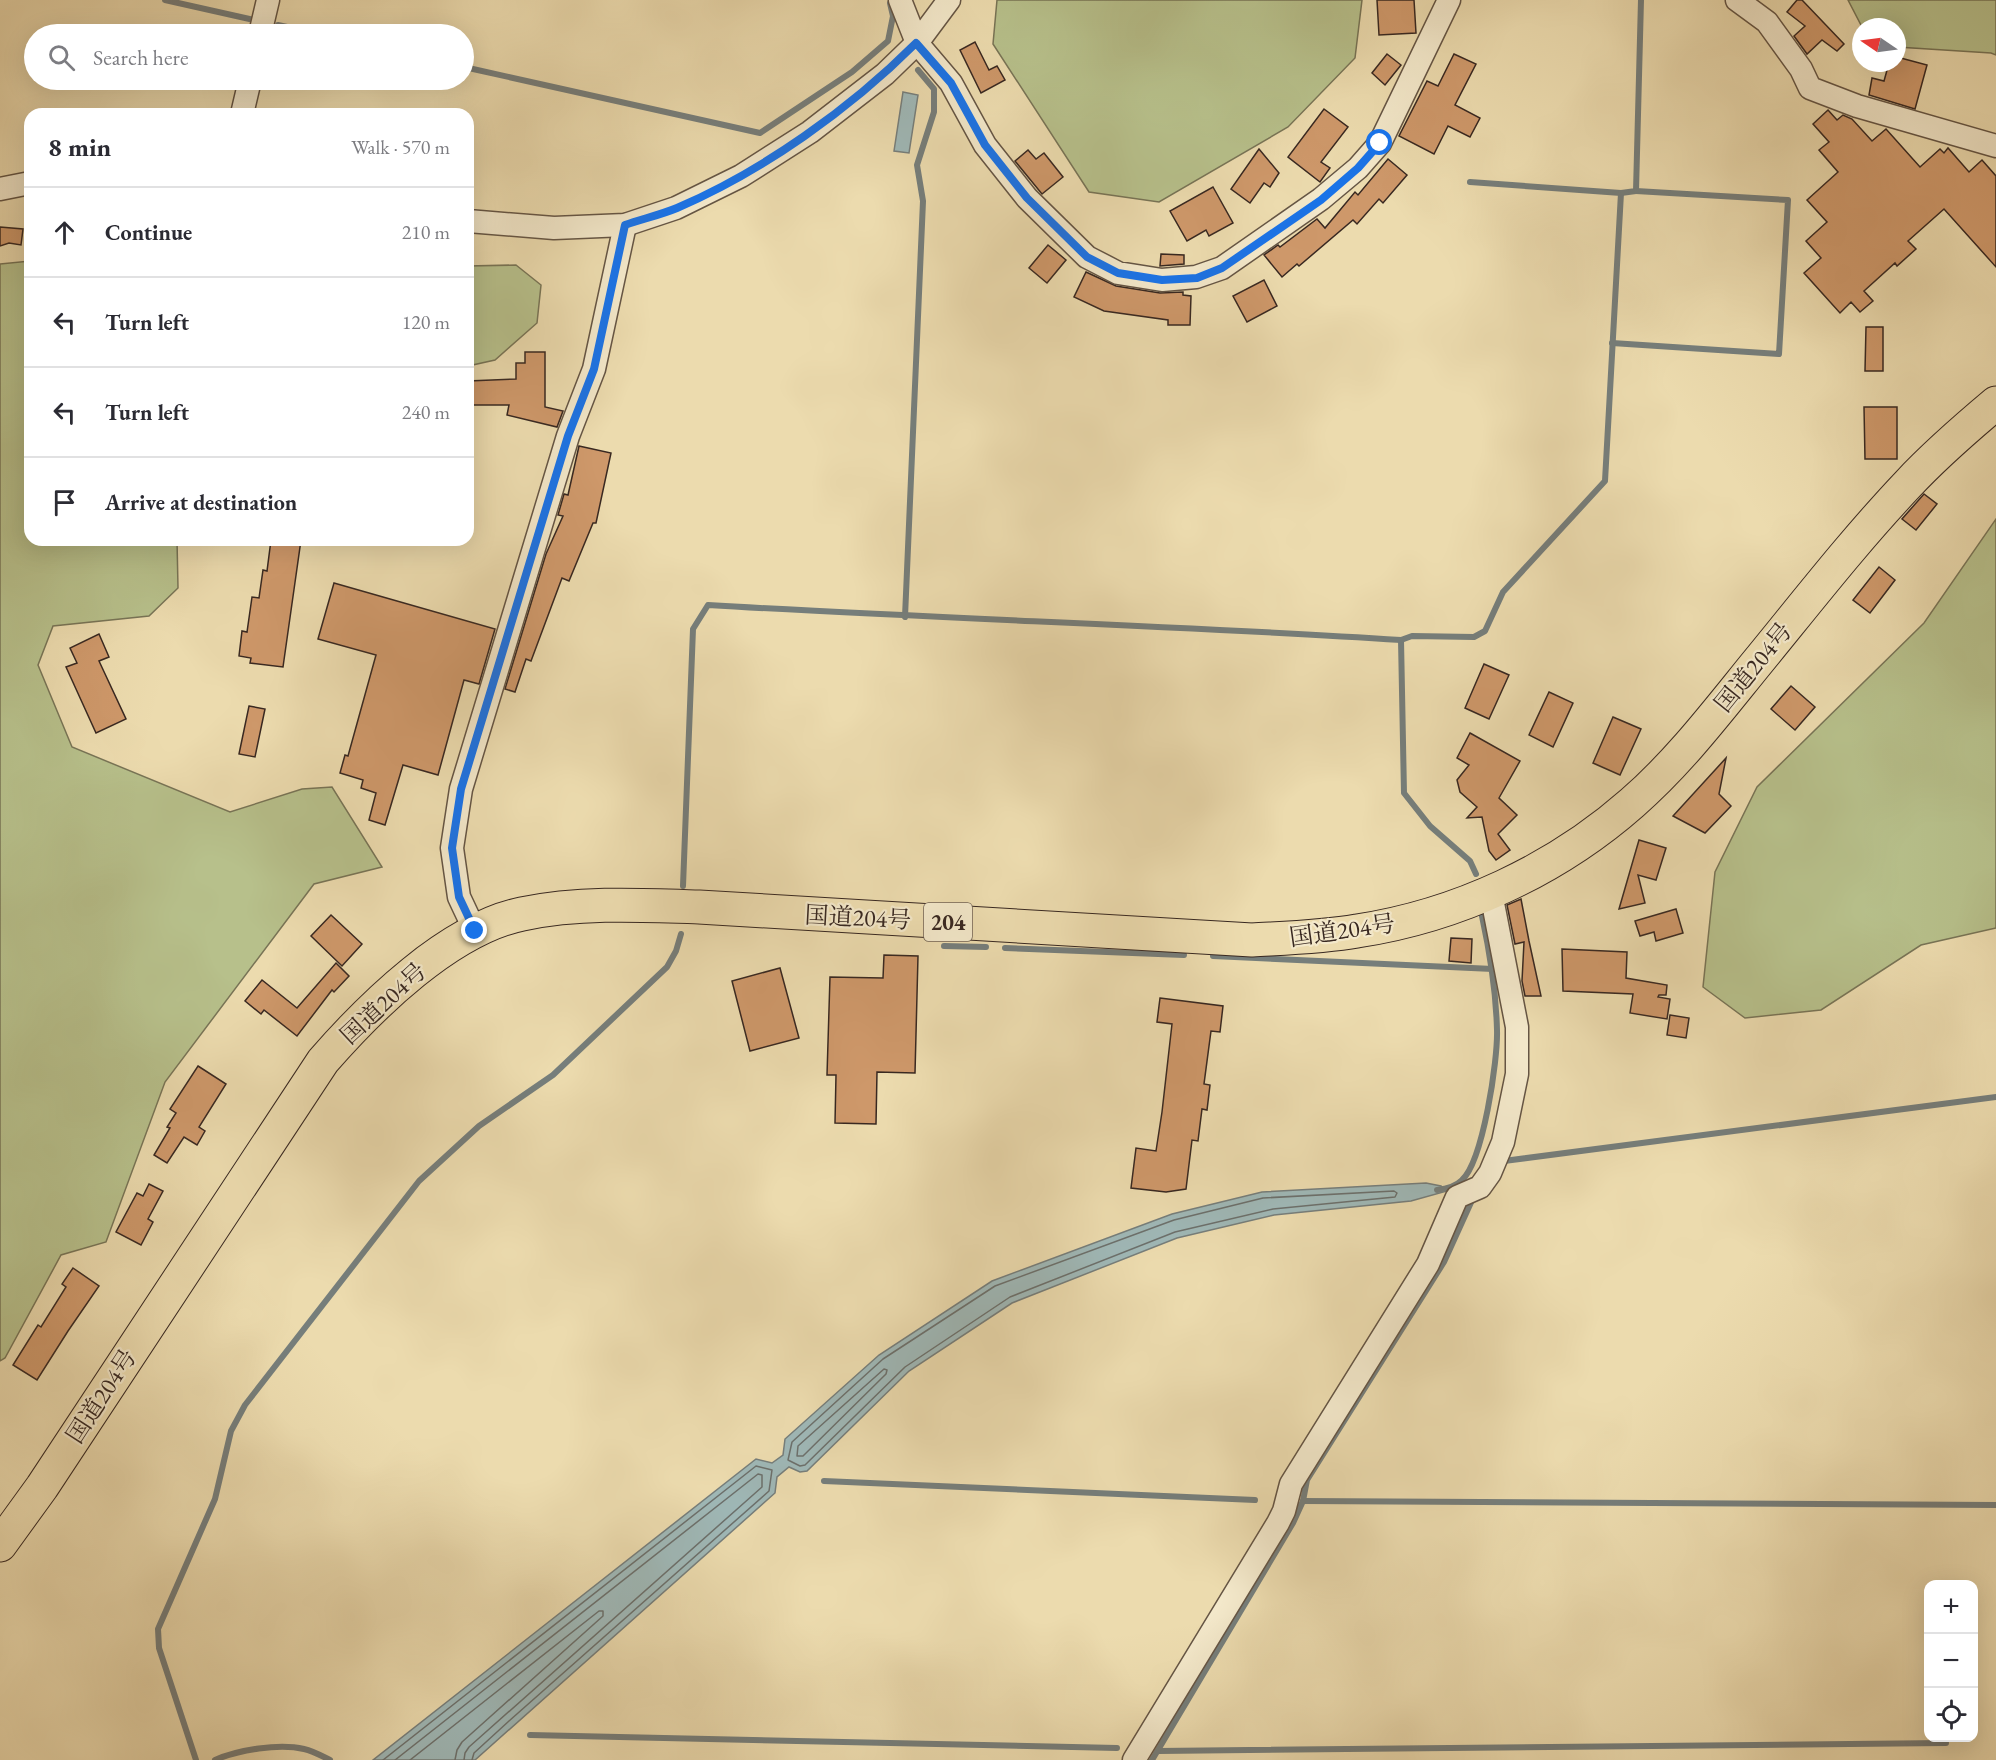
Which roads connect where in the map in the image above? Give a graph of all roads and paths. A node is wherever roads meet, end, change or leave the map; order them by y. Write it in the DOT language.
graph roads {
  1 [pos="268,0"];
  2 [pos="900,0"];
  3 [pos="949,0"];
  4 [pos="1449,0"];
  5 [pos="1737,0"];
  6 [pos="262,24"];
  7 [pos="916,43"];
  8 [pos="248,90"];
  9 [pos="243,108"];
  10 [pos="1996,146"];
  11 [pos="24,184"];
  12 [pos="0,189"];
  13 [pos="474,221"];
  14 [pos="625,225"];
  15 [pos="1996,403"];
  16 [pos="1491,893"];
  17 [pos="475,931"];
  18 [pos="0,1545"];
  19 [pos="1134,1760"];
  1 -- 6 [label="street"];
  2 -- 7 [label="street"];
  3 -- 7 [label="street"];
  4 -- 7 [label="street"];
  5 -- 10 [label="street"];
  7 -- 14 [label="street"];
  8 -- 9 [label="street"];
  11 -- 12 [label="street"];
  13 -- 14 [label="street"];
  14 -- 17 [label="street"];
  15 -- 16 [label="highway, 国道204号 / 204"];
  16 -- 17 [label="highway, 国道204号 / 204"];
  16 -- 19 [label="street"];
  17 -- 18 [label="highway, 国道204号 / 204"];
}
